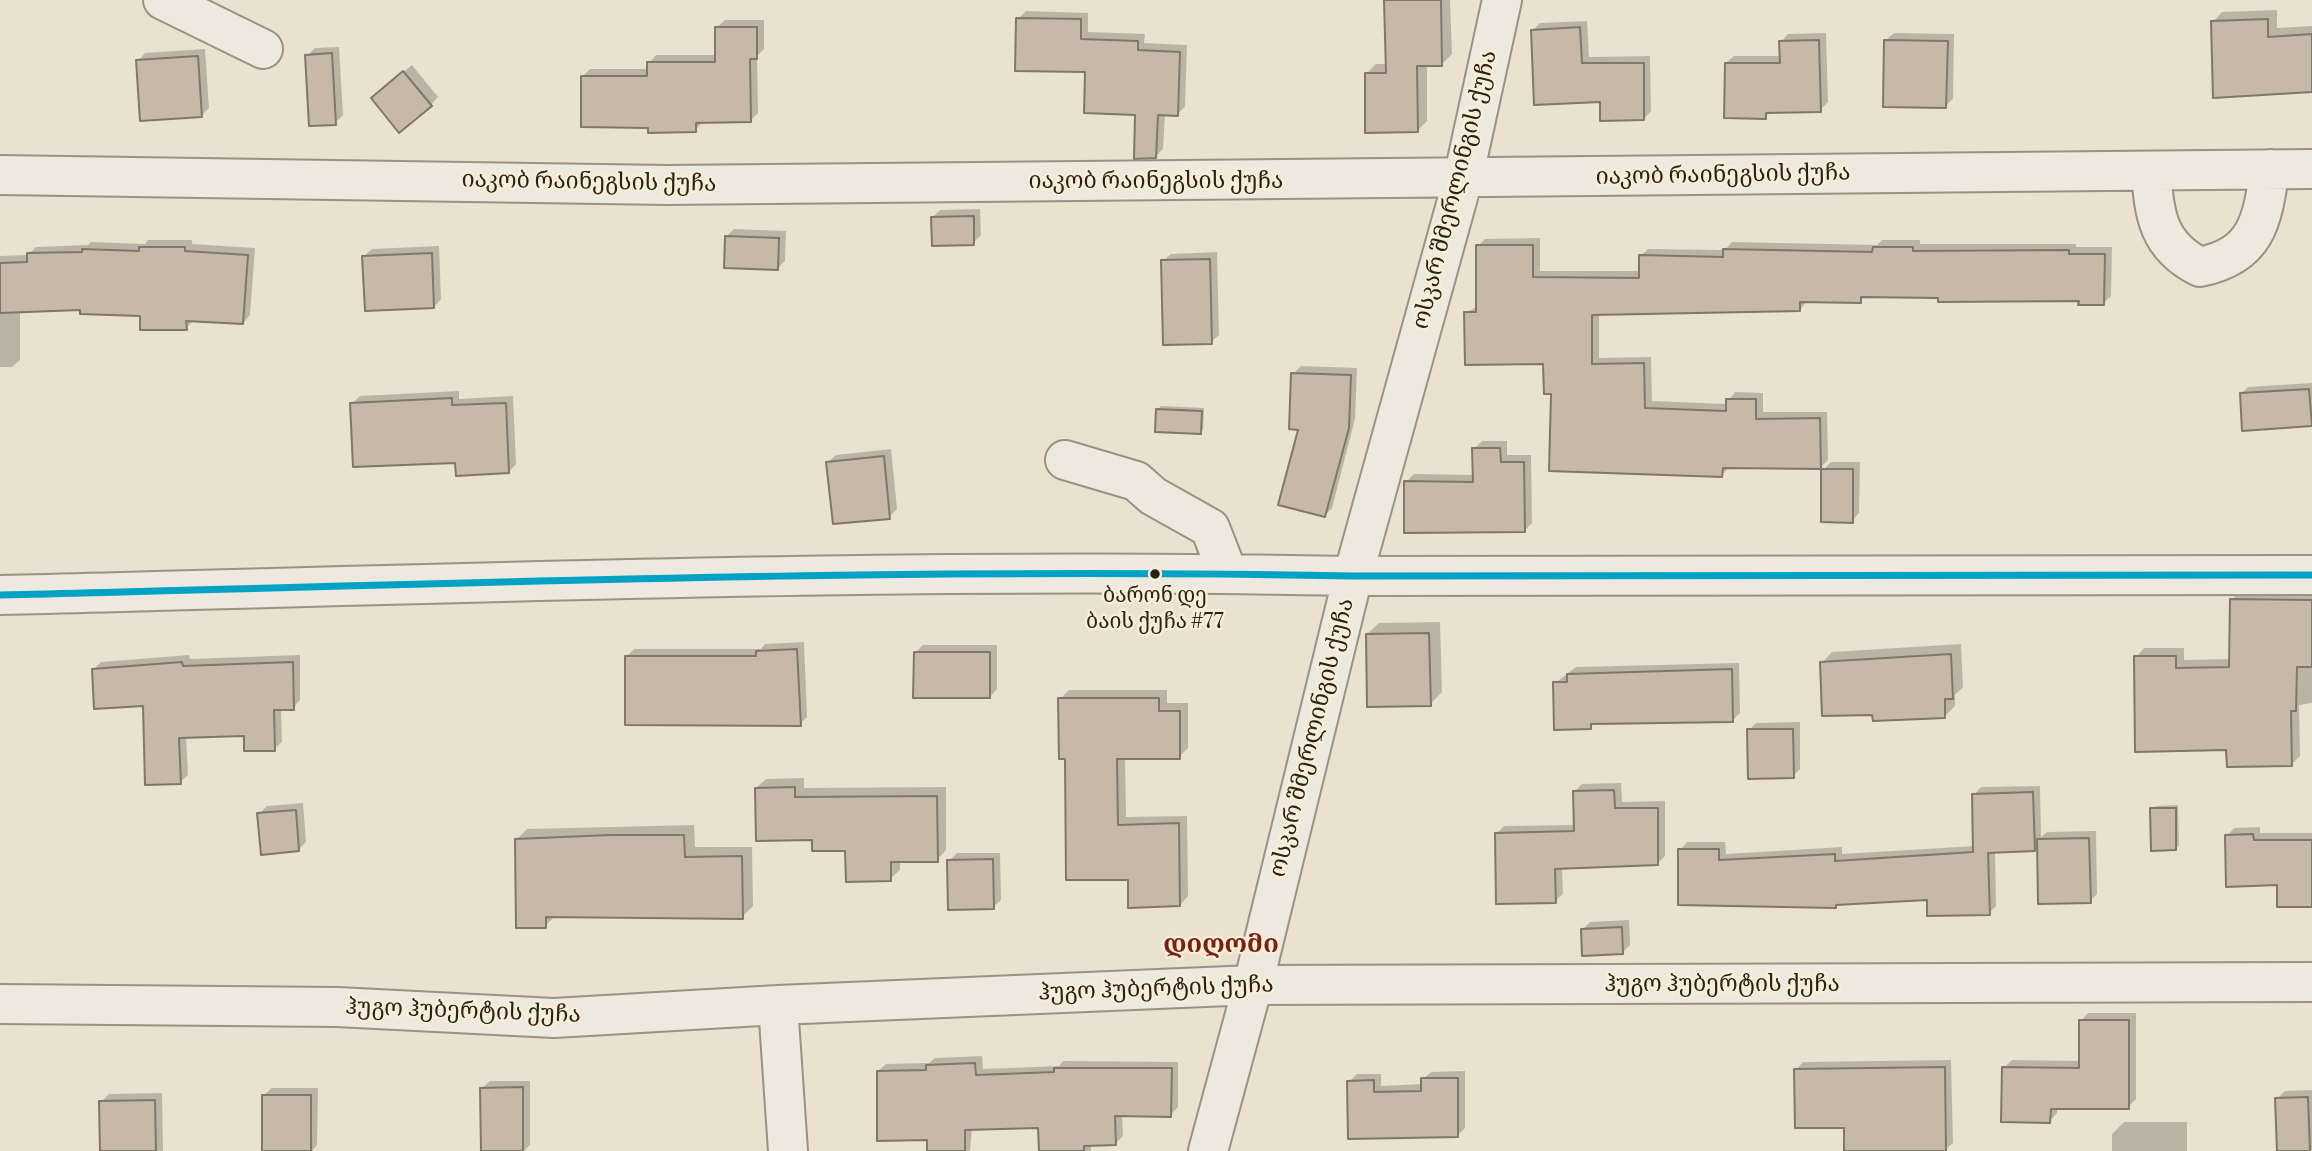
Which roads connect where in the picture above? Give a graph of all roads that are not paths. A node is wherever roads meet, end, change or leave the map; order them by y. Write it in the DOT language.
graph roads {
  1 [pos="163,0"];
  2 [pos="1502,0"];
  3 [pos="263,49"];
  4 [pos="2270,169"];
  5 [pos="2312,169"];
  6 [pos="2151,171"];
  7 [pos="0,175"];
  8 [pos="1463,179"];
  9 [pos="1065,460"];
  10 [pos="1228,574"];
  11 [pos="2312,575"];
  12 [pos="1353,576"];
  13 [pos="0,594"];
  14 [pos="2312,982"];
  15 [pos="1253,985"];
  16 [pos="0,1004"];
  17 [pos="778,1005"];
  18 [pos="788,1151"];
  19 [pos="1208,1151"];
  1 -- 3 [label="street"];
  2 -- 8 [label="street, ოსკარ შმერლინგის ქუჩა"];
  4 -- 5 [label="street, იაკობ რაინეგსის ქუჩა"];
  4 -- 6 [label="street, იაკობ რაინეგსის ქუჩა"];
  4 -- 6 [label="street"];
  6 -- 8 [label="street, იაკობ რაინეგსის ქუჩა"];
  7 -- 8 [label="street, იაკობ რაინეგსის ქუჩა"];
  8 -- 12 [label="street, ოსკარ შმერლინგის ქუჩა"];
  9 -- 10 [label="street"];
  10 -- 12 [label="street"];
  10 -- 13 [label="street"];
  11 -- 12 [label="street"];
  12 -- 15 [label="street, ოსკარ შმერლინგის ქუჩა"];
  14 -- 15 [label="street, ჰუგო ჰუბერტის ქუჩა"];
  15 -- 17 [label="street, ჰუგო ჰუბერტის ქუჩა"];
  15 -- 19 [label="street, ოსკარ შმერლინგის ქუჩა"];
  16 -- 17 [label="street, ჰუგო ჰუბერტის ქუჩა"];
  17 -- 18 [label="street"];
}
